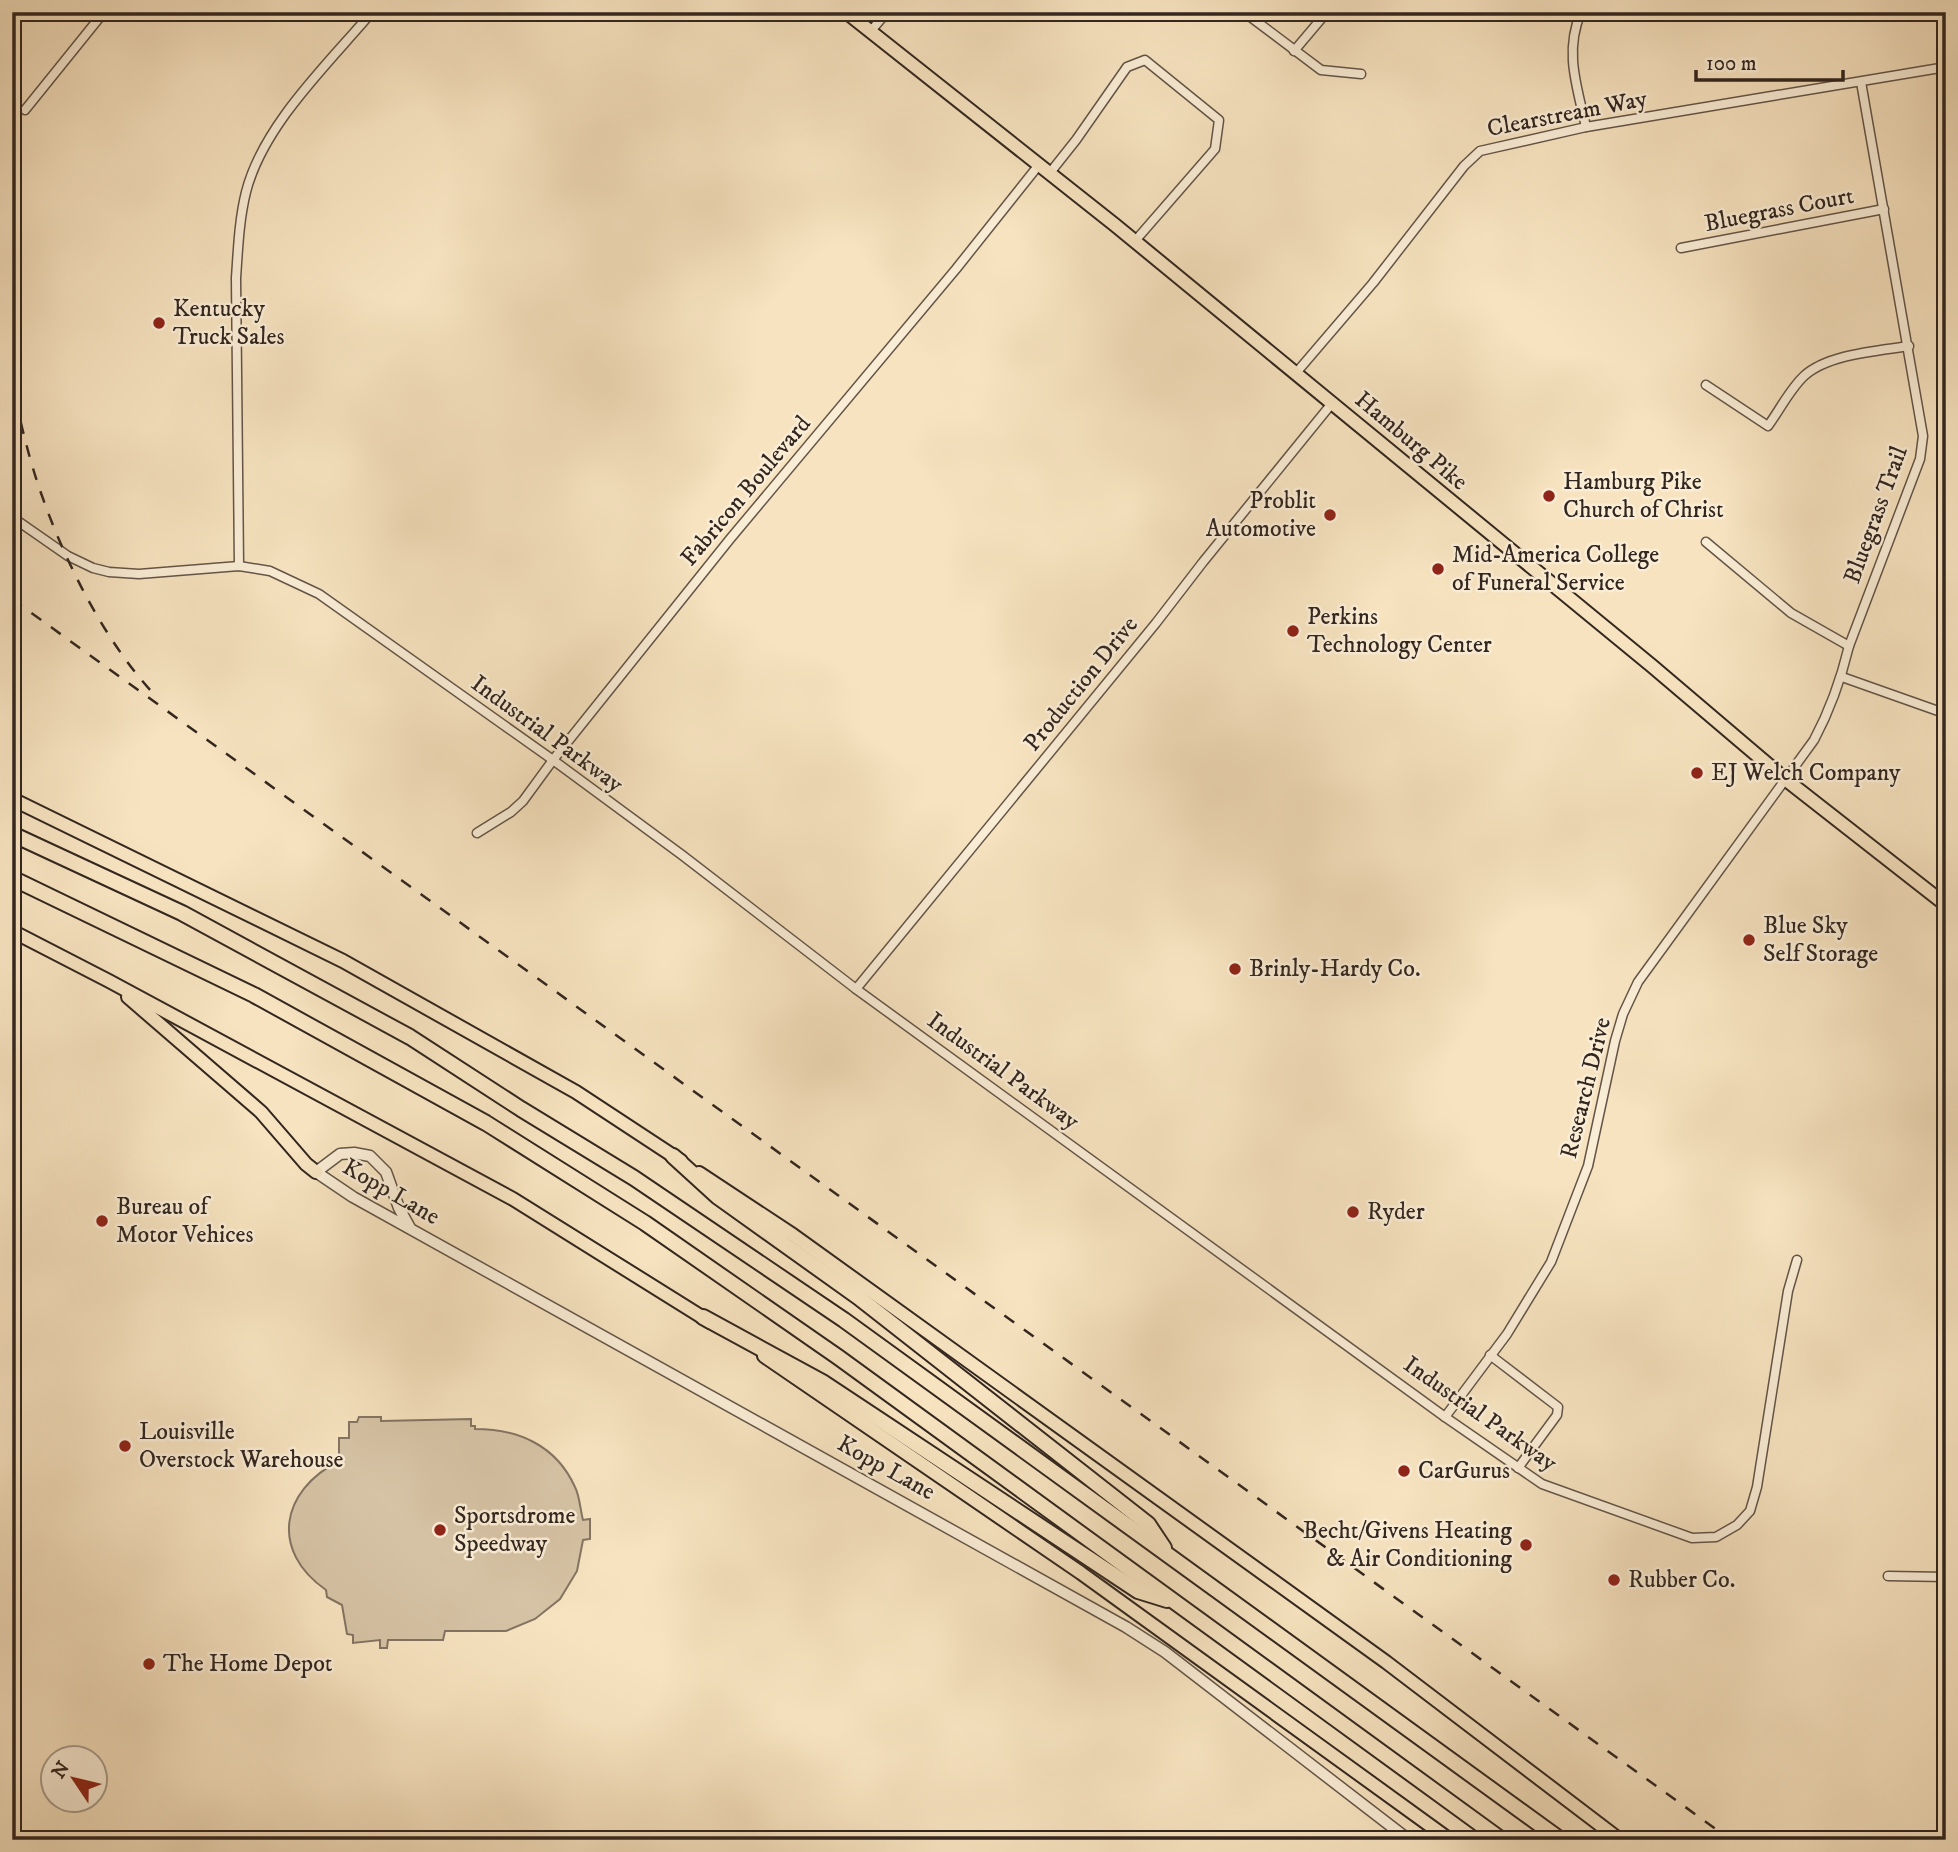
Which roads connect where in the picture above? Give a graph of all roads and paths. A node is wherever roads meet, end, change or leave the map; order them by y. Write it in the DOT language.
graph roads {
  1 [pos="104,12"];
  2 [pos="372,12"];
  3 [pos="846,12"];
  4 [pos="887,12"];
  5 [pos="1244,12"];
  6 [pos="1326,12"];
  7 [pos="1581,12"];
  8 [pos="870,32"];
  9 [pos="1294,51"];
  10 [pos="1946,66"];
  11 [pos="1361,74"];
  12 [pos="1861,82"];
  13 [pos="25,110"];
  14 [pos="1586,127"];
  15 [pos="1038,166"];
  16 [pos="1049,174"];
  17 [pos="1884,209"];
  18 [pos="1135,241"];
  19 [pos="1681,248"];
  20 [pos="1909,346"];
  21 [pos="1296,373"];
  22 [pos="1706,385"];
  23 [pos="1333,402"];
  24 [pos="12,517"];
  25 [pos="1706,542"];
  26 [pos="239,566"];
  27 [pos="1849,646"];
  28 [pos="1842,677"];
  29 [pos="1946,712"];
  30 [pos="553,760"];
  31 [pos="1785,779"];
  32 [pos="12,799"];
  33 [pos="477,833"];
  34 [pos="12,834"];
  35 [pos="12,878"];
  36 [pos="1946,905"];
  37 [pos="12,931"];
  38 [pos="109,981"];
  39 [pos="856,989"];
  40 [pos="673,1156"];
  41 [pos="316,1171"];
  42 [pos="410,1228"];
  43 [pos="1797,1260"];
  44 [pos="703,1317"];
  45 [pos="1490,1355"];
  46 [pos="1445,1417"];
  47 [pos="1518,1468"];
  48 [pos="1169,1555"];
  49 [pos="1888,1576"];
  50 [pos="1946,1577"];
  51 [pos="1179,1604"];
  52 [pos="1409,1840"];
  53 [pos="1450,1840"];
  54 [pos="1502,1840"];
  55 [pos="1561,1840"];
  56 [pos="1620,1840"];
  1 -- 13 [label="street"];
  2 -- 26 [label="street"];
  3 -- 8 [label="main road, Hamburg Pike"];
  4 -- 8 [label="street"];
  5 -- 9 [label="street"];
  6 -- 9 [label="street"];
  7 -- 14 [label="street"];
  8 -- 15 [label="main road, Hamburg Pike"];
  9 -- 11 [label="street"];
  10 -- 12 [label="street, Clearstream Way"];
  12 -- 14 [label="street, Clearstream Way"];
  12 -- 17 [label="street, Bluegrass Trail"];
  14 -- 21 [label="street, Clearstream Way"];
  15 -- 16 [label="main road, Hamburg Pike"];
  15 -- 30 [label="street, Fabricon Boulevard"];
  16 -- 18 [label="main road, Hamburg Pike"];
  16 -- 18 [label="street"];
  17 -- 19 [label="street, Bluegrass Court"];
  17 -- 20 [label="street, Bluegrass Trail"];
  18 -- 21 [label="main road, Hamburg Pike"];
  20 -- 22 [label="street"];
  20 -- 27 [label="street, Bluegrass Trail"];
  21 -- 23 [label="main road, Hamburg Pike"];
  23 -- 31 [label="main road, Hamburg Pike"];
  23 -- 39 [label="street, Production Drive"];
  24 -- 26 [label="street, Industrial Parkway"];
  25 -- 27 [label="street"];
  26 -- 30 [label="street, Industrial Parkway"];
  27 -- 28 [label="street, Bluegrass Trail"];
  28 -- 29 [label="street"];
  28 -- 31 [label="street, Bluegrass Trail"];
  30 -- 33 [label="street, Fabricon Boulevard"];
  30 -- 39 [label="street, Industrial Parkway"];
  31 -- 36 [label="main road, Hamburg Pike"];
  31 -- 45 [label="street, Research Drive"];
  32 -- 40 [label="main road"];
  34 -- 48 [label="highway"];
  35 -- 51 [label="highway"];
  37 -- 38 [label="main road"];
  38 -- 41 [label="main road"];
  38 -- 44 [label="main road"];
  39 -- 46 [label="street, Industrial Parkway"];
  40 -- 48 [label="highway"];
  40 -- 56 [label="main road"];
  41 -- 42 [label="street, Kopp Lane"];
  41 -- 42 [label="street"];
  42 -- 52 [label="street, Kopp Lane"];
  43 -- 47 [label="street, Industrial Parkway"];
  44 -- 51 [label="highway"];
  44 -- 53 [label="main road"];
  45 -- 46 [label="street, Research Drive"];
  45 -- 47 [label="street"];
  46 -- 47 [label="street, Industrial Parkway"];
  48 -- 55 [label="highway"];
  49 -- 50 [label="street"];
  51 -- 54 [label="highway"];
}
